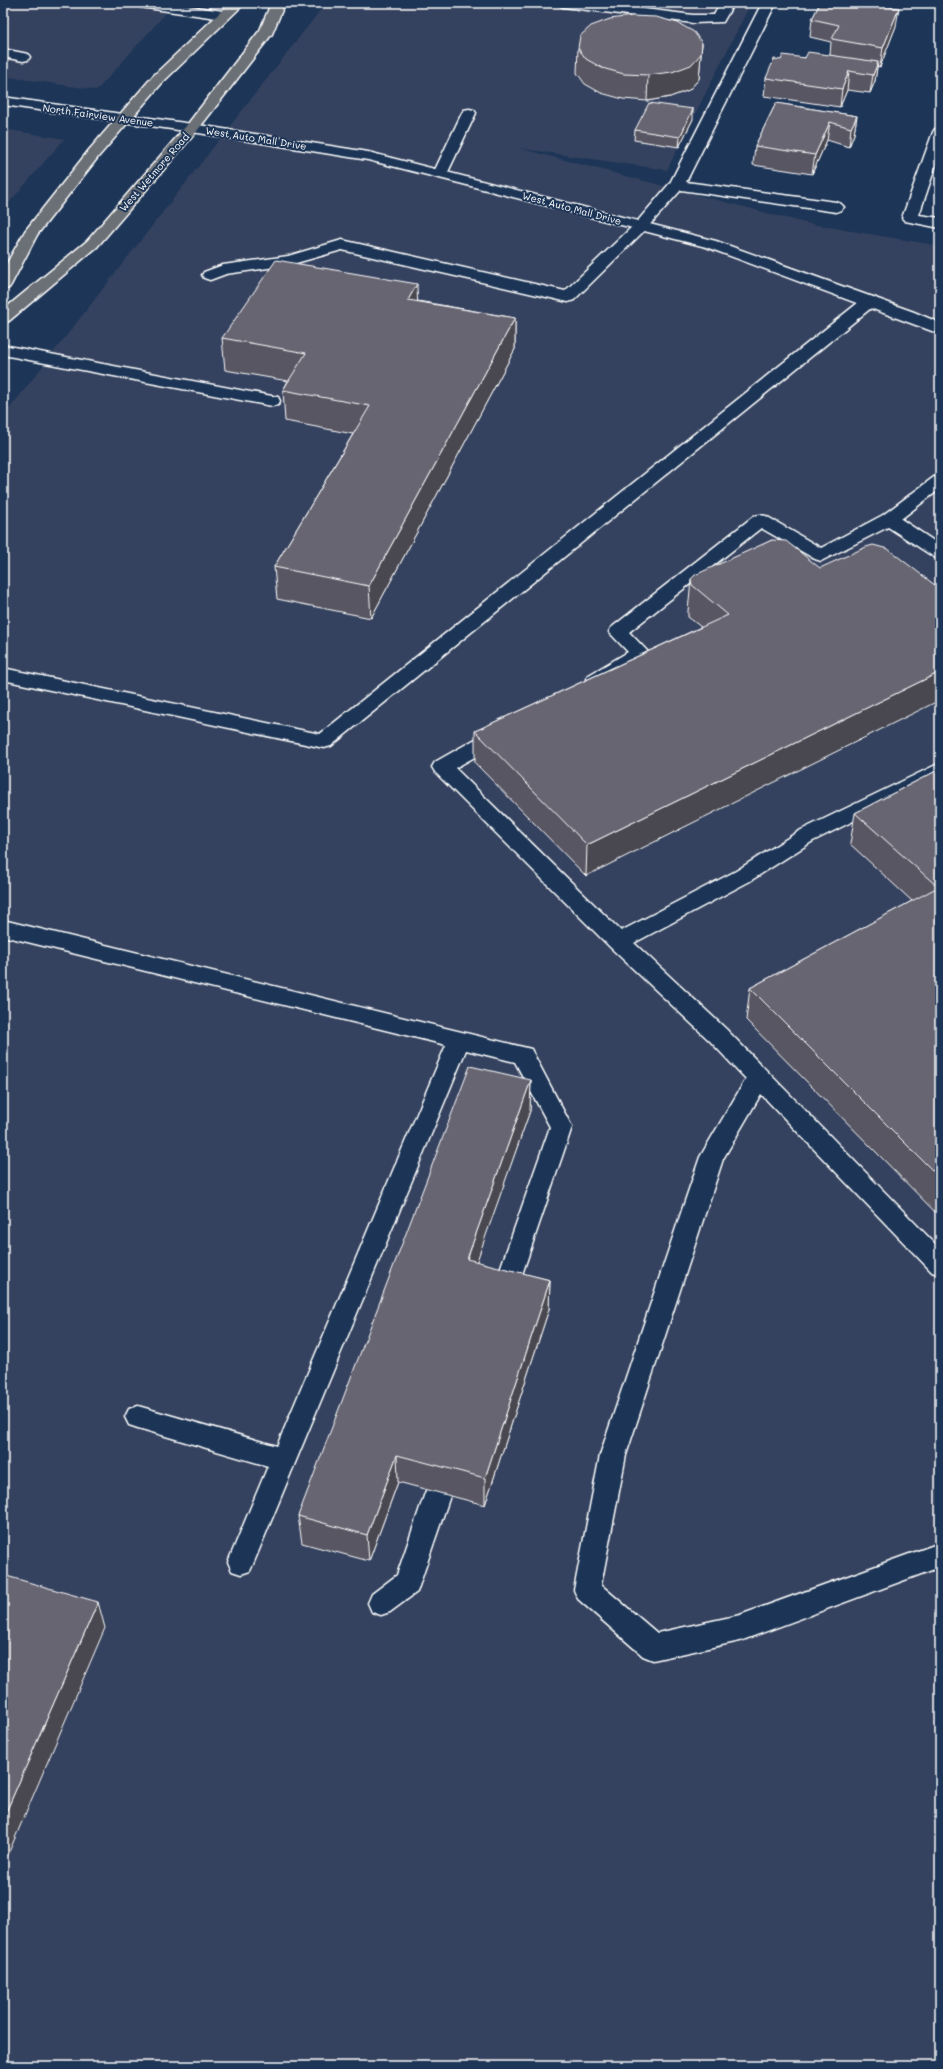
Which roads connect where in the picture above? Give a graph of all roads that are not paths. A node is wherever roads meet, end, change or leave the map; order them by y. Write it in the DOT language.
graph roads {
  1 [pos="140,3"];
  2 [pos="238,3"];
  3 [pos="278,3"];
  4 [pos="563,3"];
  5 [pos="727,3"];
  6 [pos="769,3"];
  7 [pos="223,15"];
  8 [pos="3,54"];
  9 [pos="23,57"];
  10 [pos="3,101"];
  11 [pos="469,112"];
  12 [pos="125,118"];
  13 [pos="192,128"];
  14 [pos="940,132"];
  15 [pos="440,174"];
  16 [pos="678,185"];
  17 [pos="836,207"];
  18 [pos="940,223"];
  19 [pos="641,226"];
  20 [pos="210,275"];
  21 [pos="3,285"];
  22 [pos="870,301"];
  23 [pos="3,318"];
  24 [pos="940,329"];
  25 [pos="3,350"];
  26 [pos="272,401"];
  27 [pos="940,481"];
  28 [pos="889,519"];
  29 [pos="940,553"];
  30 [pos="3,674"];
  31 [pos="579,688"];
  32 [pos="517,724"];
  33 [pos="940,770"];
  34 [pos="3,928"];
  35 [pos="619,942"];
  36 [pos="458,1040"];
  37 [pos="759,1077"];
  38 [pos="940,1265"];
  39 [pos="502,1298"];
  40 [pos="138,1418"];
  41 [pos="284,1459"];
  42 [pos="438,1493"];
  43 [pos="940,1555"];
  44 [pos="241,1562"];
  45 [pos="381,1603"];
  1 -- 7 [label="street"];
  2 -- 7 [label="main road"];
  3 -- 13 [label="main road, West Wetmore Road"];
  4 -- 5 [label="street"];
  6 -- 16 [label="street"];
  7 -- 12 [label="main road"];
  8 -- 9 [label="street"];
  10 -- 12 [label="street, North Fairview Avenue"];
  11 -- 15 [label="street"];
  12 -- 13 [label="street, North Fairview Avenue"];
  12 -- 21 [label="main road"];
  13 -- 15 [label="street, West Auto Mall Drive"];
  13 -- 23 [label="main road, West Wetmore Road"];
  14 -- 18 [label="street"];
  15 -- 19 [label="street, West Auto Mall Drive"];
  16 -- 17 [label="street"];
  16 -- 19 [label="street"];
  19 -- 20 [label="street"];
  19 -- 22 [label="street, West Auto Mall Drive"];
  22 -- 24 [label="street, West Auto Mall Drive"];
  22 -- 30 [label="street"];
  25 -- 26 [label="street"];
  27 -- 28 [label="street"];
  28 -- 29 [label="street"];
  28 -- 31 [label="street"];
  32 -- 35 [label="street"];
  33 -- 35 [label="street"];
  34 -- 36 [label="street"];
  35 -- 37 [label="street"];
  36 -- 39 [label="street"];
  36 -- 41 [label="street"];
  37 -- 38 [label="street"];
  37 -- 43 [label="street"];
  40 -- 41 [label="street"];
  41 -- 44 [label="street"];
  42 -- 45 [label="street"];
}
